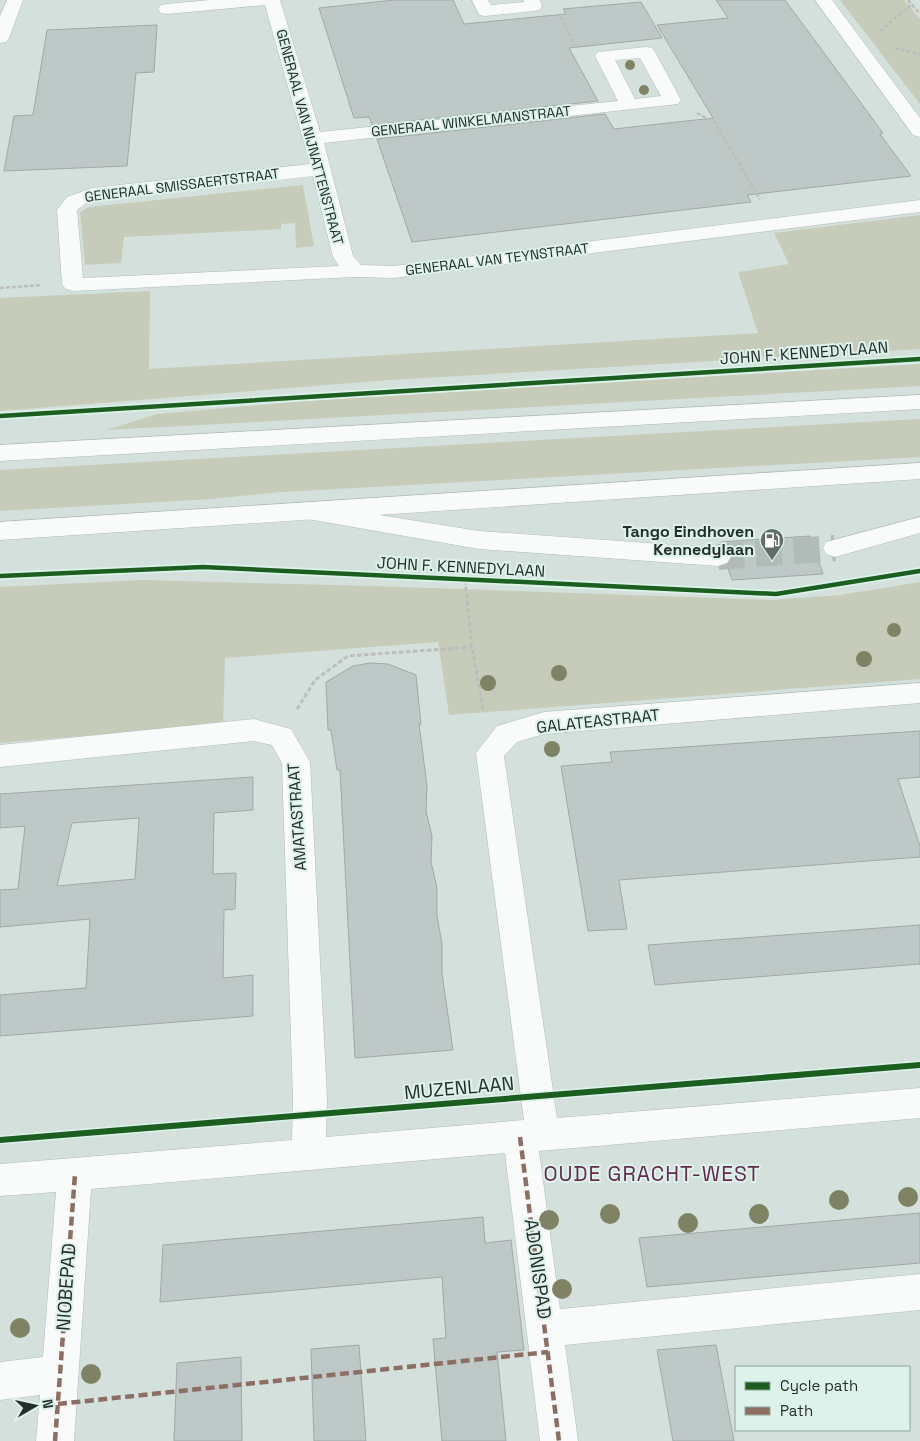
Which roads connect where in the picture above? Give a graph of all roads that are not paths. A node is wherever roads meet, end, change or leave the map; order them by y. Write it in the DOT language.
graph roads {
  1 [pos="15,0"];
  2 [pos="266,0"];
  3 [pos="272,0"];
  4 [pos="480,0"];
  5 [pos="823,0"];
  6 [pos="533,3"];
  7 [pos="167,9"];
  8 [pos="0,38"];
  9 [pos="629,105"];
  10 [pos="920,131"];
  11 [pos="313,138"];
  12 [pos="319,169"];
  13 [pos="920,206"];
  14 [pos="355,271"];
  15 [pos="73,285"];
  16 [pos="920,402"];
  17 [pos="0,453"];
  18 [pos="920,471"];
  19 [pos="311,512"];
  20 [pos="920,525"];
  21 [pos="0,532"];
  22 [pos="834,548"];
  23 [pos="718,556"];
  24 [pos="920,693"];
  25 [pos="0,756"];
  26 [pos="920,1104"];
  27 [pos="532,1136"];
  28 [pos="309,1153"];
  29 [pos="75,1174"];
  30 [pos="0,1180"];
  31 [pos="920,1292"];
  32 [pos="546,1329"];
  33 [pos="60,1374"];
  34 [pos="0,1381"];
  35 [pos="55,1441"];
  36 [pos="558,1441"];
  1 -- 8 [label="street"];
  2 -- 7 [label="street"];
  3 -- 11 [label="street, GENERAAL VAN NIJNATTENSTRAAT"];
  4 -- 6 [label="street"];
  5 -- 10 [label="street"];
  9 -- 9 [label="street, GENERAAL WINKELMANSTRAAT"];
  9 -- 11 [label="street, GENERAAL WINKELMANSTRAAT"];
  11 -- 12 [label="street, GENERAAL VAN NIJNATTENSTRAAT"];
  12 -- 14 [label="street, GENERAAL VAN NIJNATTENSTRAAT"];
  12 -- 15 [label="street, GENERAAL SMISSAERTSTRAAT"];
  13 -- 14 [label="street, GENERAAL VAN TEYNSTRAAT"];
  14 -- 15 [label="street, GENERAAL VAN TEYNSTRAAT"];
  16 -- 17 [label="street"];
  18 -- 19 [label="street"];
  19 -- 21 [label="street"];
  19 -- 23 [label="street"];
  20 -- 22 [label="street"];
  24 -- 27 [label="street, GALATEASTRAAT"];
  25 -- 28 [label="street, AMATASTRAAT"];
  26 -- 27 [label="street"];
  27 -- 28 [label="street"];
  27 -- 32 [label="street, ADONISPAD"];
  28 -- 29 [label="street"];
  29 -- 30 [label="street"];
  29 -- 33 [label="street, NIOBEPAD"];
  31 -- 32 [label="street"];
  32 -- 36 [label="street, ADONISPAD"];
  33 -- 34 [label="street"];
  33 -- 35 [label="street, NIOBEPAD"];
}
